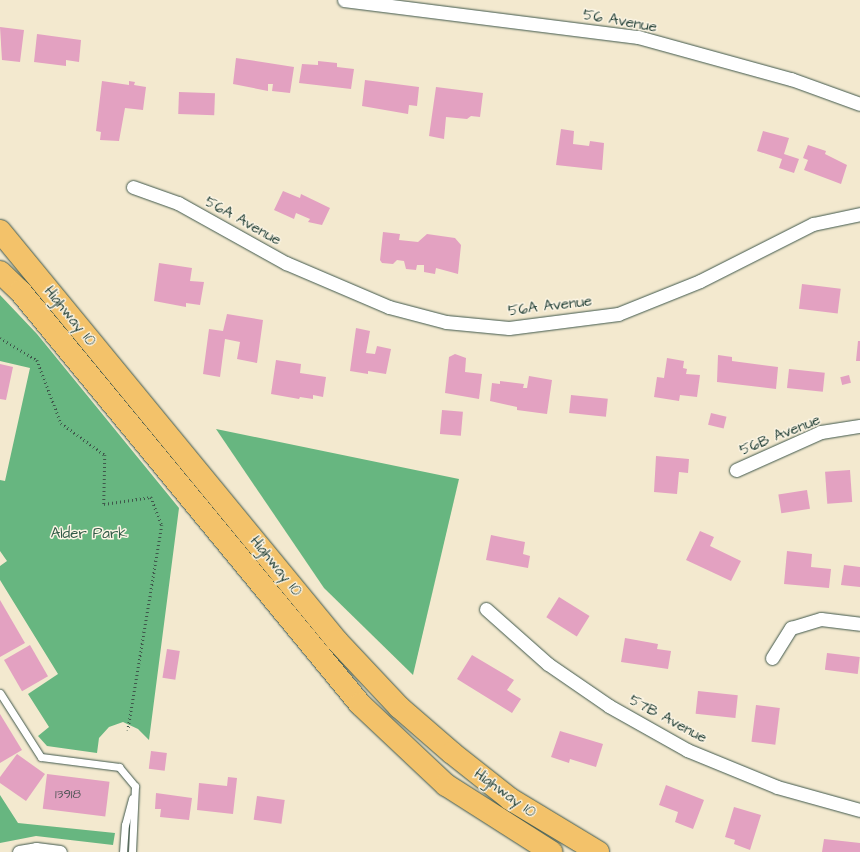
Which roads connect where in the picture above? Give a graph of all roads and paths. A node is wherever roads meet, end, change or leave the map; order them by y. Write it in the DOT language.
graph roads {
  1 [pos="344,0"];
  2 [pos="860,104"];
  3 [pos="133,187"];
  4 [pos="860,214"];
  5 [pos="0,231"];
  6 [pos="0,272"];
  7 [pos="0,338"];
  8 [pos="860,426"];
  9 [pos="736,470"];
  10 [pos="486,609"];
  11 [pos="860,624"];
  12 [pos="772,658"];
  13 [pos="0,693"];
  14 [pos="128,730"];
  15 [pos="135,786"];
  16 [pos="860,810"];
  17 [pos="19,852"];
  18 [pos="60,852"];
  19 [pos="123,852"];
  20 [pos="132,852"];
  21 [pos="551,852"];
  22 [pos="598,852"];
  1 -- 2 [label="street, 56 Avenue"];
  3 -- 4 [label="street, 56A Avenue"];
  5 -- 22 [label="highway, Highway 10"];
  6 -- 21 [label="highway, Highway 10"];
  7 -- 14 [label="path"];
  8 -- 9 [label="street, 56B Avenue"];
  10 -- 16 [label="street, 57B Avenue"];
  11 -- 12 [label="street"];
  13 -- 15 [label="lane"];
  15 -- 19 [label="lane"];
  15 -- 20 [label="lane"];
  17 -- 18 [label="street"];
}
